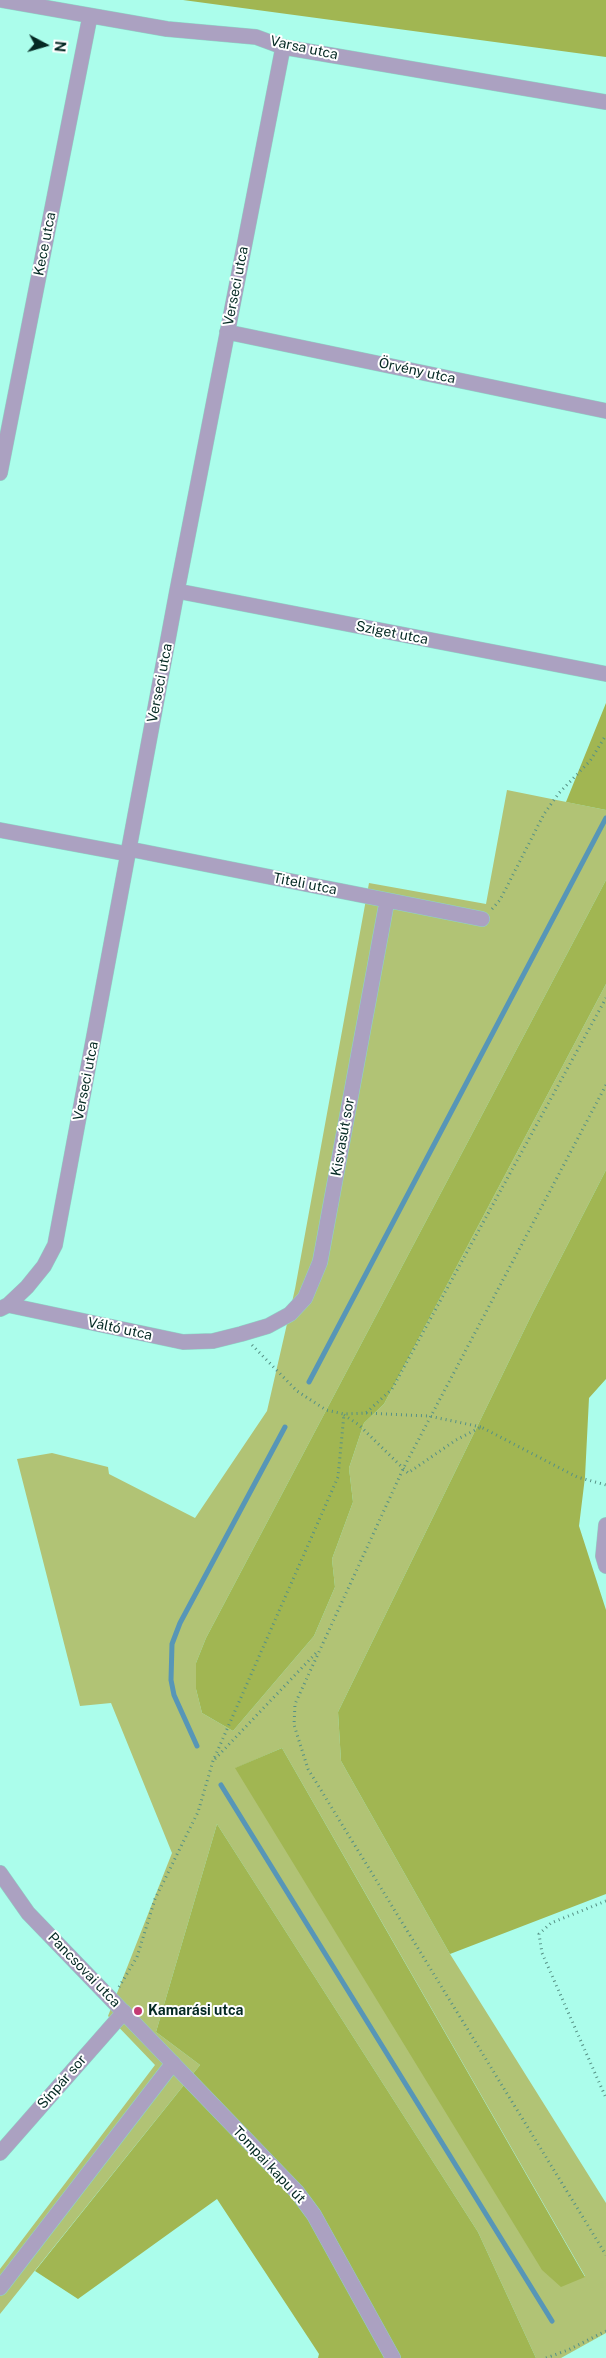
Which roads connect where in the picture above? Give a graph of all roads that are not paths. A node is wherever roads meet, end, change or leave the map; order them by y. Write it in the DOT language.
graph roads {
  1 [pos="2,0"];
  2 [pos="90,16"];
  3 [pos="283,47"];
  4 [pos="606,102"];
  5 [pos="227,332"];
  6 [pos="606,411"];
  7 [pos="0,473"];
  8 [pos="177,591"];
  9 [pos="606,674"];
  10 [pos="0,830"];
  11 [pos="128,851"];
  12 [pos="387,901"];
  13 [pos="482,919"];
  14 [pos="4,1307"];
  15 [pos="241,1334"];
  16 [pos="606,1525"];
  17 [pos="606,1566"];
  18 [pos="0,1873"];
  19 [pos="124,2012"];
  20 [pos="173,2063"];
  21 [pos="0,2152"];
  22 [pos="0,2288"];
  23 [pos="393,2358"];
  1 -- 2 [label="street, Varsa utca"];
  2 -- 3 [label="street, Varsa utca"];
  2 -- 7 [label="street, Kece utca"];
  3 -- 4 [label="street, Varsa utca"];
  3 -- 5 [label="street, Verseci utca"];
  5 -- 6 [label="street, Örvény utca"];
  5 -- 8 [label="street, Verseci utca"];
  8 -- 9 [label="street, Sziget utca"];
  8 -- 11 [label="street, Verseci utca"];
  10 -- 11 [label="street, Titeli utca"];
  11 -- 12 [label="street, Titeli utca"];
  11 -- 14 [label="street, Verseci utca"];
  12 -- 13 [label="street, Titeli utca"];
  12 -- 15 [label="street, Kisvasút sor"];
  14 -- 15 [label="street, Váltó utca"];
  16 -- 17 [label="street"];
  18 -- 19 [label="street, Pancsovai utca"];
  19 -- 20 [label="street, Pancsovai utca"];
  19 -- 21 [label="street, Sínpár sor"];
  20 -- 22 [label="street"];
  20 -- 23 [label="street, Tompai kapu út"];
}
